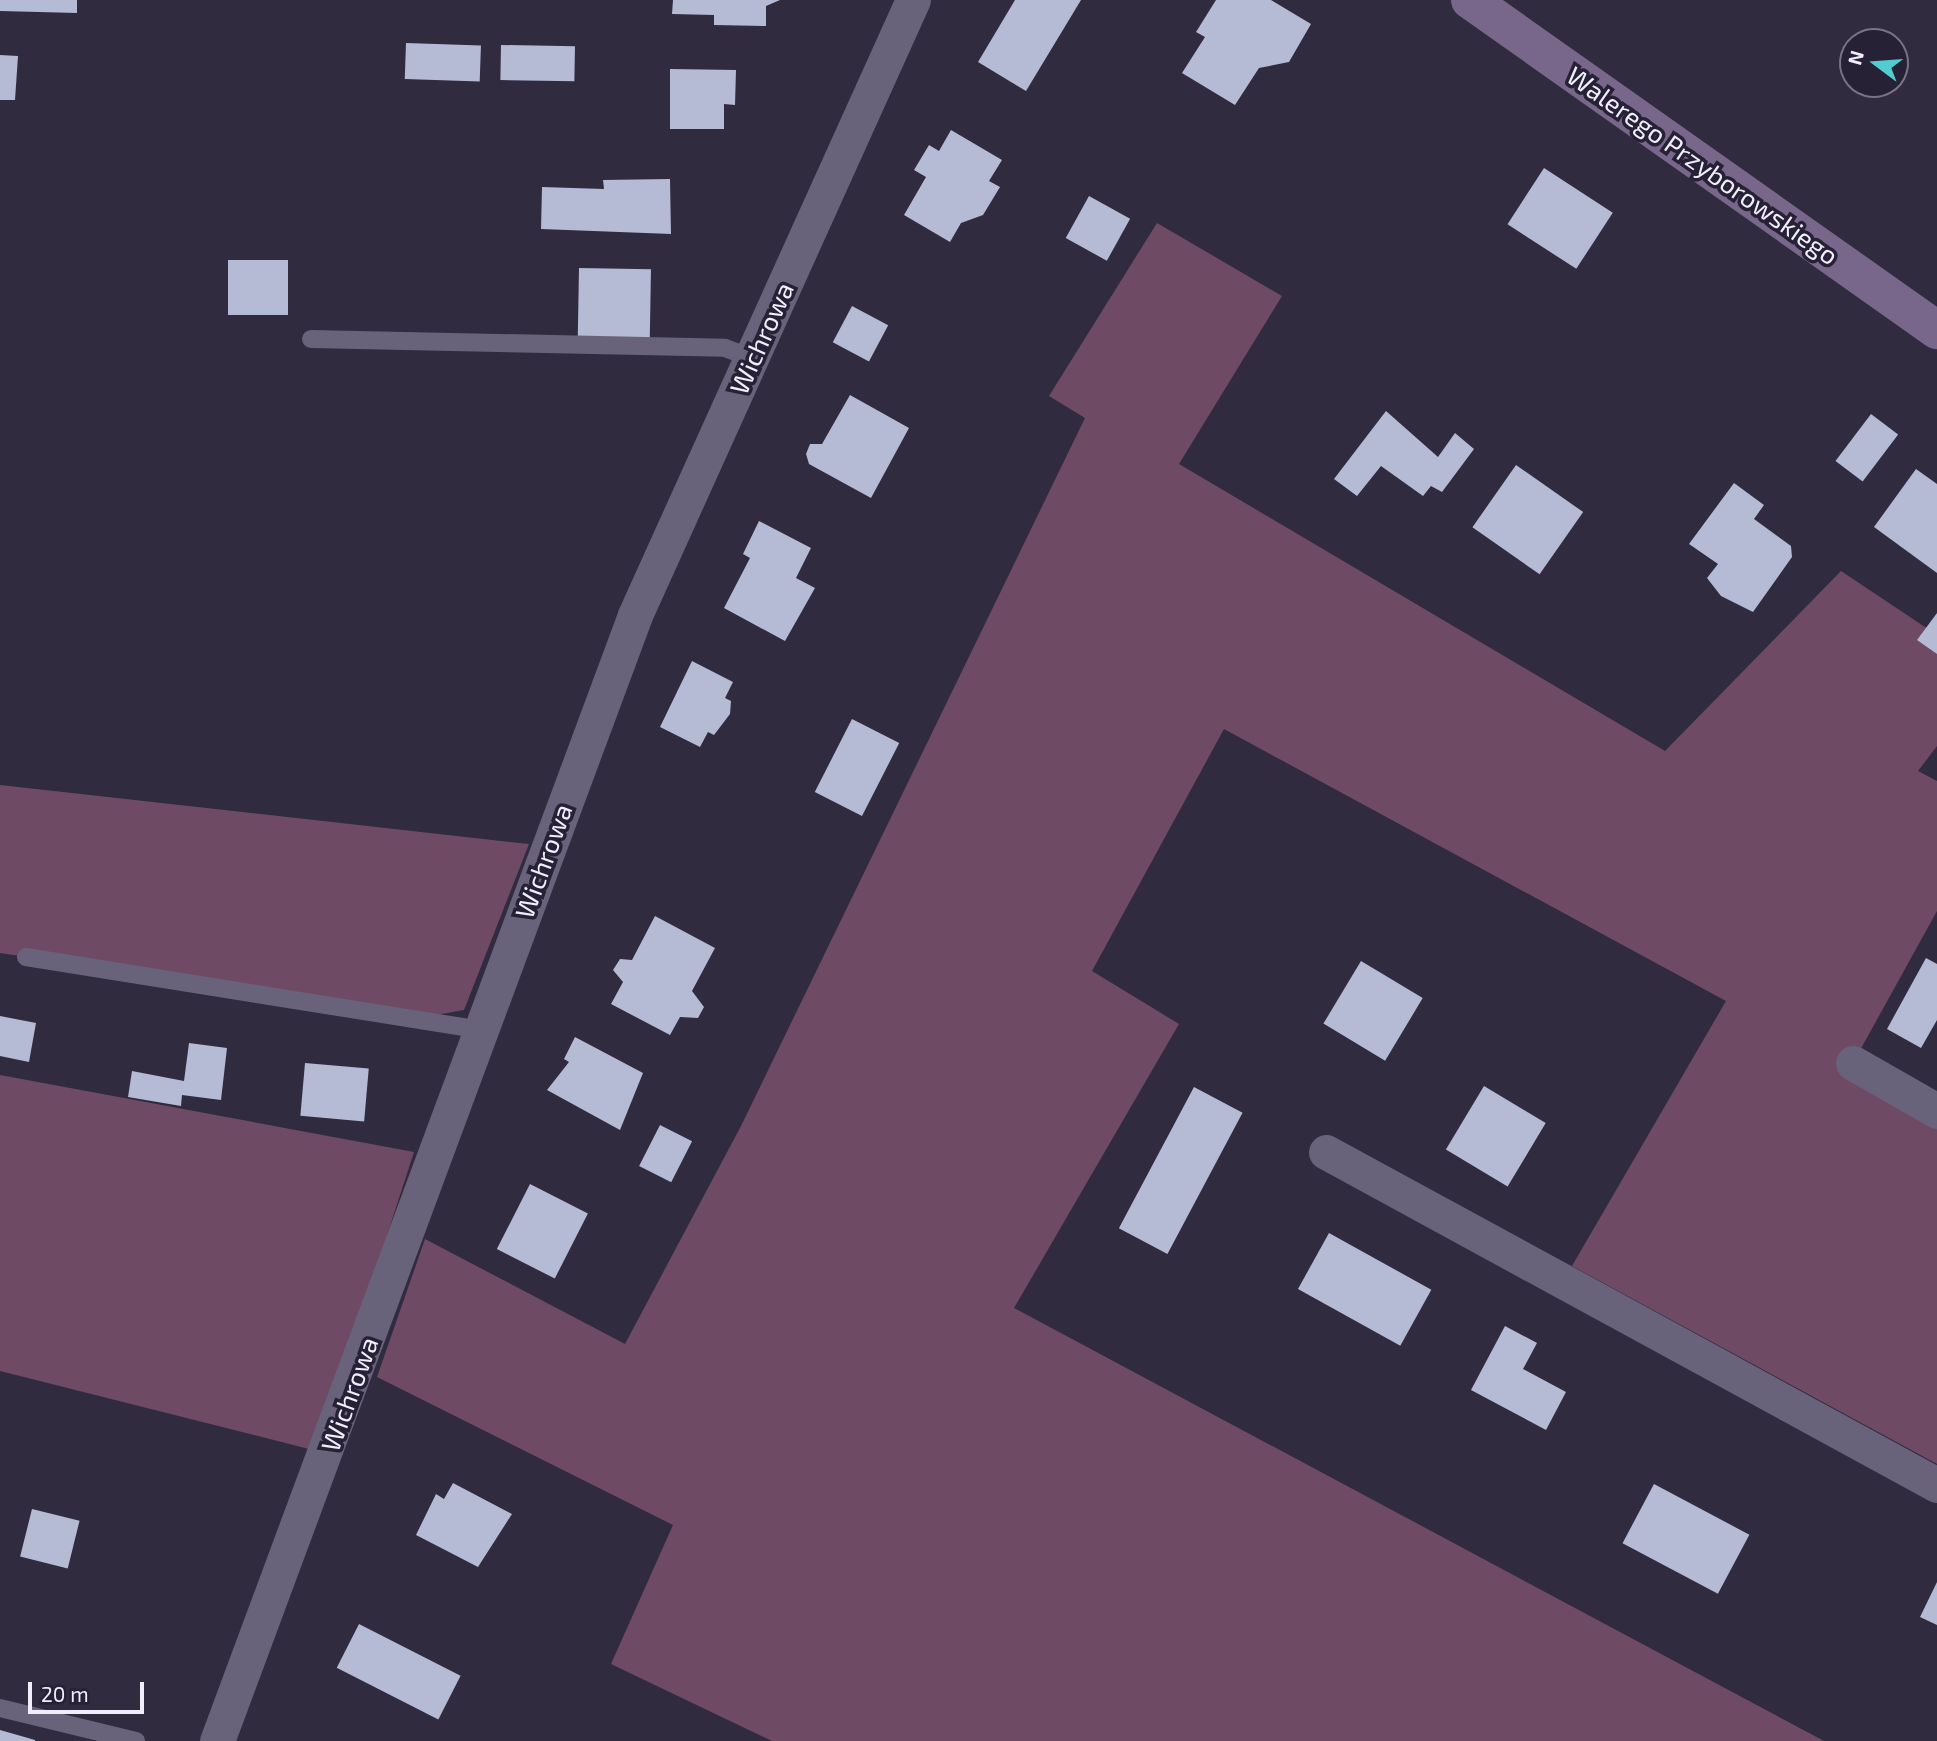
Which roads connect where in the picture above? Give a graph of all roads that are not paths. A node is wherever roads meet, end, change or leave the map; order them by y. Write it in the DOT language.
graph roads {
  1 [pos="914,0"];
  2 [pos="1470,0"];
  3 [pos="1937,330"];
  4 [pos="311,339"];
  5 [pos="752,358"];
  6 [pos="26,957"];
  7 [pos="481,1030"];
  8 [pos="1853,1063"];
  9 [pos="1937,1111"];
  10 [pos="1326,1152"];
  11 [pos="1937,1485"];
  12 [pos="0,1709"];
  13 [pos="136,1741"];
  14 [pos="217,1741"];
  1 -- 5 [label="street, Wichrowa"];
  2 -- 3 [label="street, Walerego Przyborowskiego"];
  4 -- 5 [label="lane"];
  5 -- 7 [label="street, Wichrowa"];
  6 -- 7 [label="lane"];
  7 -- 14 [label="street, Wichrowa"];
  8 -- 9 [label="street"];
  10 -- 11 [label="street"];
  12 -- 13 [label="lane"];
}
